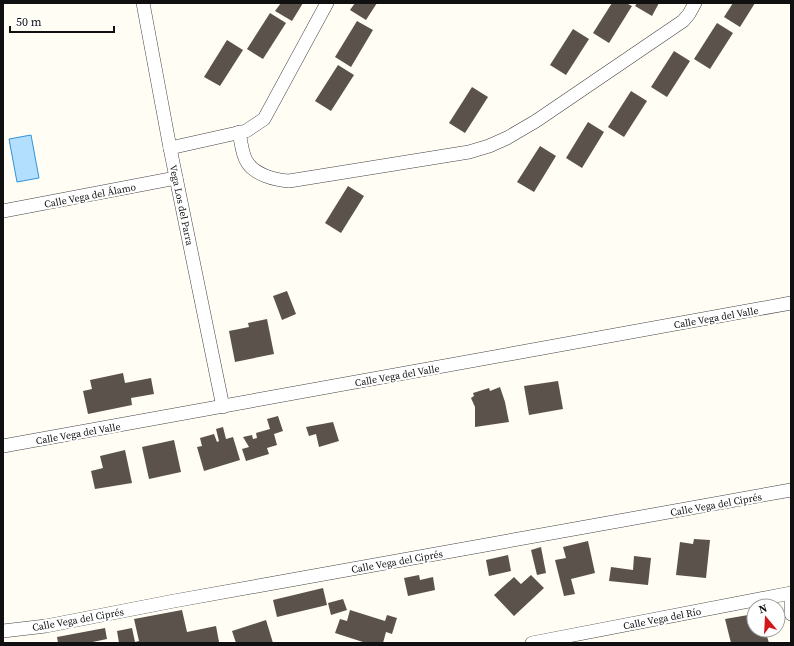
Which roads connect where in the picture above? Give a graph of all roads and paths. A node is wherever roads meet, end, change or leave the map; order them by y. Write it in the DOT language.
graph roads {
  1 [pos="143,3"];
  2 [pos="327,3"];
  3 [pos="695,3"];
  4 [pos="239,132"];
  5 [pos="170,148"];
  6 [pos="176,178"];
  7 [pos="3,211"];
  8 [pos="791,304"];
  9 [pos="223,407"];
  10 [pos="3,446"];
  11 [pos="791,490"];
  12 [pos="791,593"];
  13 [pos="791,614"];
  14 [pos="3,630"];
  15 [pos="532,643"];
  1 -- 5 [label="street, Vega Los del Parra"];
  2 -- 4 [label="street"];
  3 -- 4 [label="street"];
  4 -- 5 [label="street"];
  5 -- 6 [label="street, Vega Los del Parra"];
  6 -- 7 [label="street, Calle Vega del Álamo"];
  6 -- 9 [label="street, Vega Los del Parra"];
  8 -- 9 [label="street, Calle Vega del Valle"];
  9 -- 10 [label="street, Calle Vega del Valle"];
  11 -- 14 [label="street, Calle Vega del Ciprés"];
  12 -- 13 [label="street"];
  12 -- 15 [label="street, Calle Vega del Río"];
}
